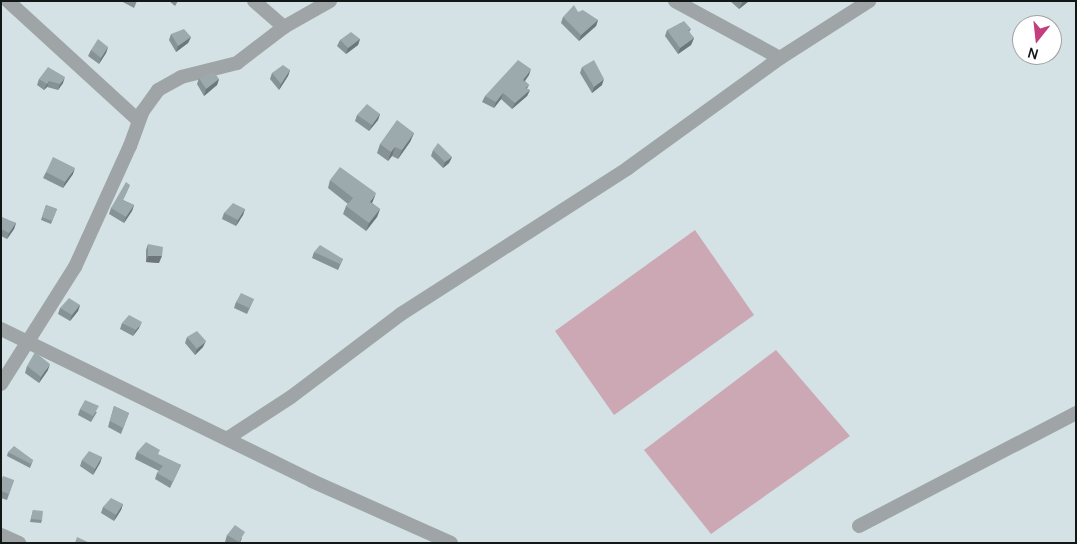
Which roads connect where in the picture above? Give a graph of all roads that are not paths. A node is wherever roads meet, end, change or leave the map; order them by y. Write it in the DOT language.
graph roads {
  1 [pos="8,1"];
  2 [pos="254,1"];
  3 [pos="330,1"];
  4 [pos="675,1"];
  5 [pos="869,1"];
  6 [pos="284,27"];
  7 [pos="780,58"];
  8 [pos="138,120"];
  9 [pos="1,329"];
  10 [pos="30,341"];
  11 [pos="1,384"];
  12 [pos="1076,413"];
  13 [pos="228,438"];
  14 [pos="859,526"];
  15 [pos="1,535"];
  16 [pos="20,543"];
  17 [pos="451,543"];
  1 -- 8 [label="street"];
  2 -- 6 [label="street"];
  3 -- 6 [label="street"];
  4 -- 7 [label="street"];
  5 -- 7 [label="street"];
  6 -- 8 [label="street"];
  7 -- 13 [label="street"];
  8 -- 10 [label="street"];
  9 -- 10 [label="street"];
  10 -- 11 [label="street"];
  10 -- 13 [label="street"];
  12 -- 14 [label="street"];
  13 -- 17 [label="street"];
  15 -- 16 [label="street"];
}
